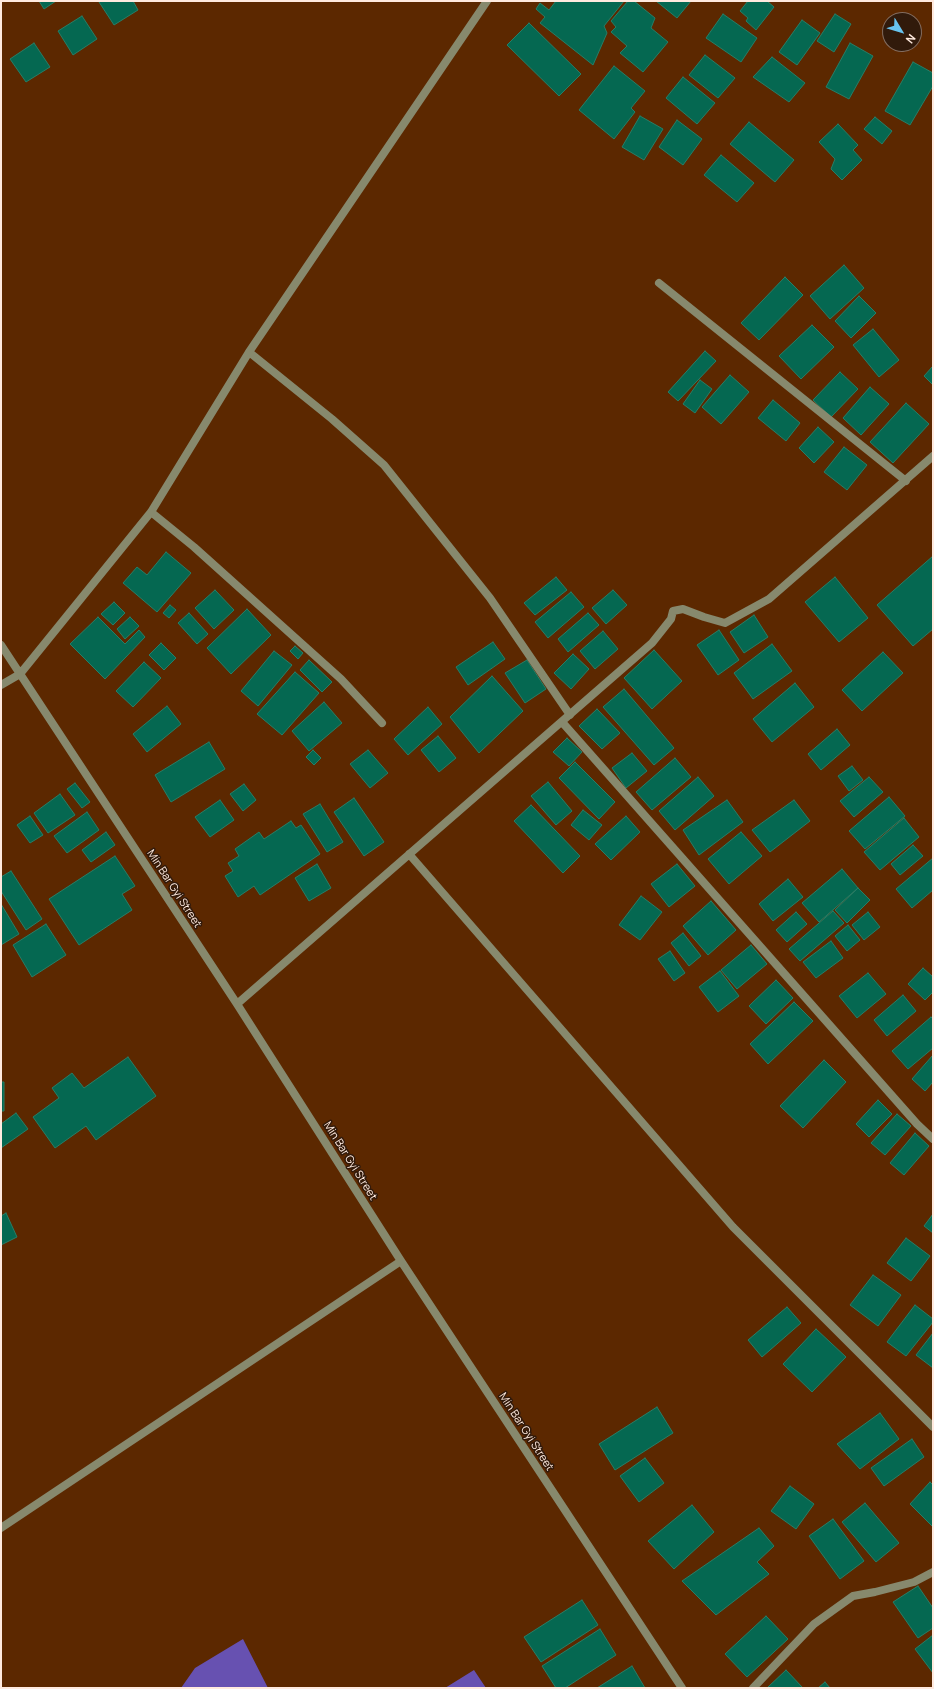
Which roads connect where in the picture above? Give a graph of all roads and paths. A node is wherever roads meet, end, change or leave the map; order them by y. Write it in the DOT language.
graph roads {
  1 [pos="487,1"];
  2 [pos="659,283"];
  3 [pos="249,352"];
  4 [pos="933,456"];
  5 [pos="906,481"];
  6 [pos="151,512"];
  7 [pos="1,645"];
  8 [pos="20,674"];
  9 [pos="1,685"];
  10 [pos="570,715"];
  11 [pos="562,722"];
  12 [pos="382,723"];
  13 [pos="409,854"];
  14 [pos="237,1004"];
  15 [pos="933,1139"];
  16 [pos="401,1261"];
  17 [pos="933,1427"];
  18 [pos="1,1528"];
  19 [pos="933,1572"];
  20 [pos="682,1688"];
  21 [pos="753,1688"];
  1 -- 3 [label="street"];
  2 -- 5 [label="street"];
  3 -- 6 [label="street"];
  3 -- 10 [label="street"];
  4 -- 5 [label="street"];
  5 -- 10 [label="street"];
  6 -- 8 [label="street"];
  6 -- 12 [label="street"];
  7 -- 8 [label="street, Min Bar Gyi Street"];
  8 -- 9 [label="street"];
  8 -- 14 [label="street, Min Bar Gyi Street"];
  10 -- 11 [label="street"];
  11 -- 13 [label="street"];
  11 -- 15 [label="street"];
  13 -- 14 [label="street"];
  13 -- 17 [label="street"];
  14 -- 16 [label="street, Min Bar Gyi Street"];
  16 -- 18 [label="street"];
  16 -- 20 [label="street, Min Bar Gyi Street"];
  19 -- 21 [label="street"];
}
